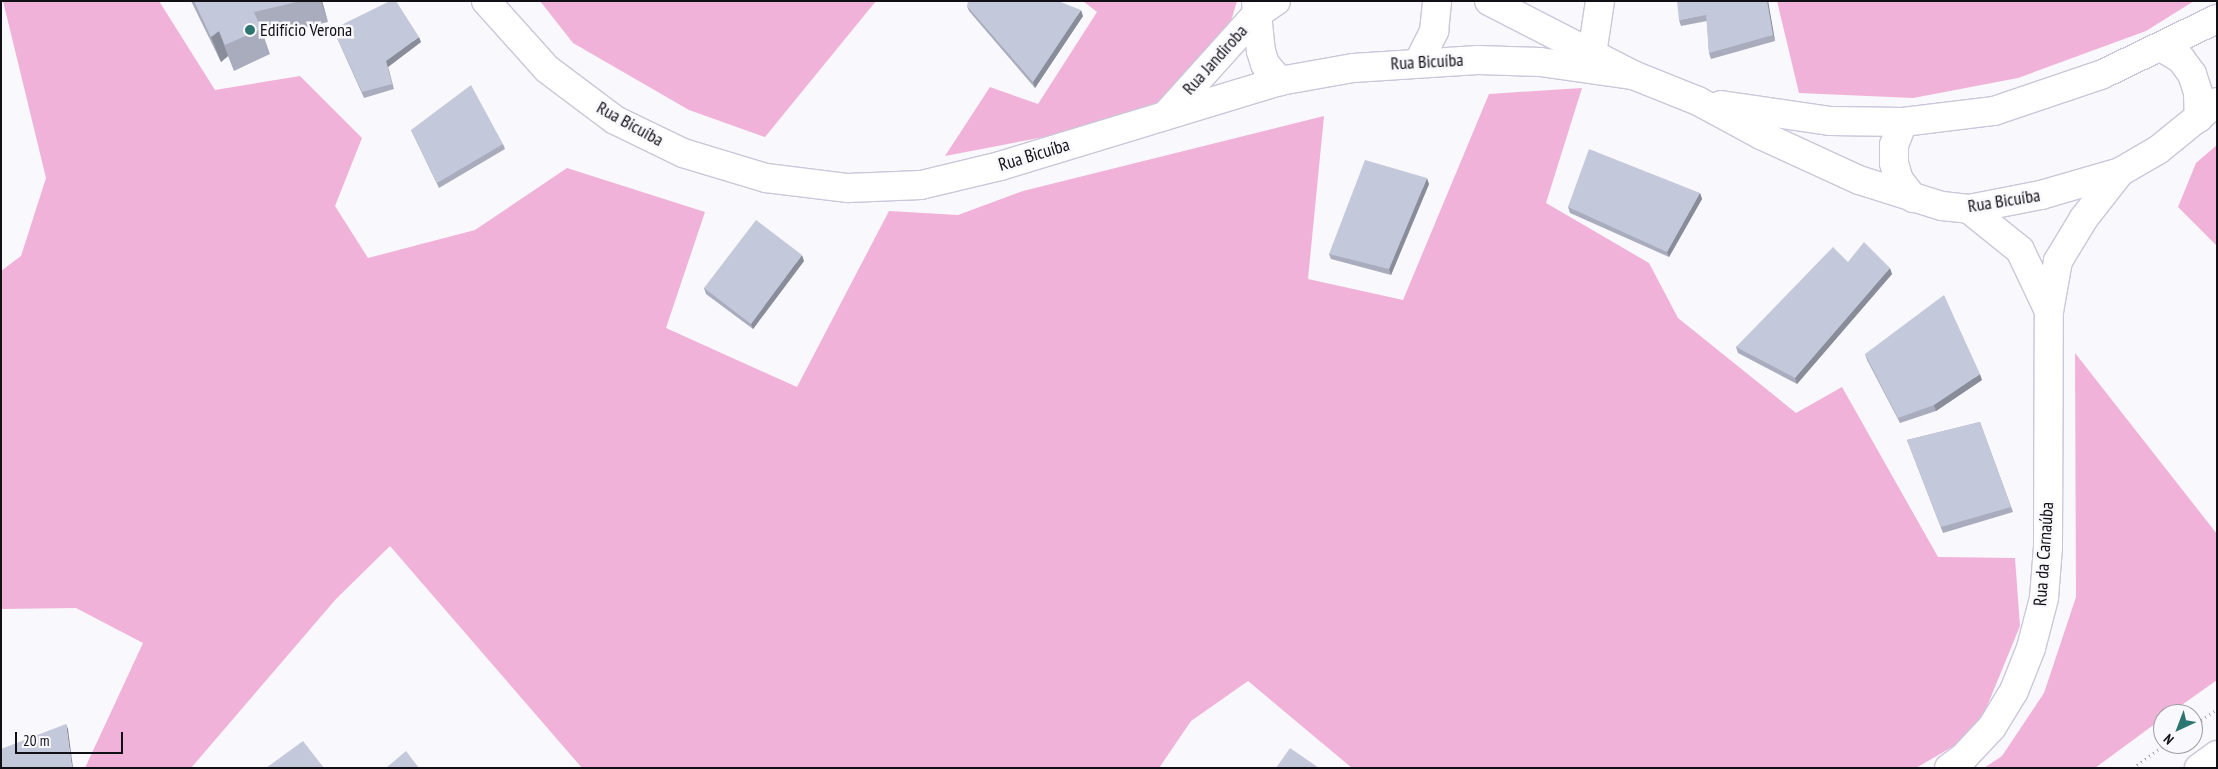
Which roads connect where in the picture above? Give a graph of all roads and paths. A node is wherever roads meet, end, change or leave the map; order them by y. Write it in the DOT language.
graph roads {
  1 [pos="486,1"];
  2 [pos="1437,1"];
  3 [pos="1489,1"];
  4 [pos="1600,1"];
  5 [pos="1263,6"];
  6 [pos="2217,19"];
  7 [pos="2161,47"];
  8 [pos="1592,54"];
  9 [pos="1419,61"];
  10 [pos="1633,75"];
  11 [pos="1280,81"];
  12 [pos="1698,101"];
  13 [pos="2208,110"];
  14 [pos="1165,116"];
  15 [pos="1903,122"];
  16 [pos="2120,172"];
  17 [pos="1913,198"];
  18 [pos="1969,209"];
  19 [pos="2049,311"];
  20 [pos="2217,709"];
  21 [pos="2203,719"];
  22 [pos="2153,753"];
  23 [pos="2217,755"];
  24 [pos="1949,768"];
  25 [pos="2133,768"];
  26 [pos="2199,768"];
  1 -- 14 [label="street, Rua Bicuíba"];
  2 -- 9 [label="street"];
  3 -- 8 [label="street, Rua Bicuíba"];
  4 -- 8 [label="street"];
  5 -- 11 [label="street"];
  5 -- 14 [label="street, Rua Jandiroba"];
  6 -- 7 [label="street, Rua Bicuíba"];
  7 -- 13 [label="street"];
  7 -- 15 [label="street, Rua Bicuíba"];
  8 -- 10 [label="street, Rua Bicuíba"];
  9 -- 10 [label="street, Rua Bicuíba"];
  9 -- 11 [label="street, Rua Bicuíba"];
  10 -- 12 [label="street, Rua Bicuíba"];
  11 -- 14 [label="street, Rua Bicuíba"];
  12 -- 15 [label="street, Rua Bicuíba"];
  12 -- 17 [label="street, Rua Bicuíba"];
  13 -- 16 [label="street, Rua Bicuíba"];
  15 -- 17 [label="street"];
  16 -- 18 [label="street, Rua Bicuíba"];
  16 -- 19 [label="street, Rua da Carnaúba"];
  17 -- 18 [label="street, Rua Bicuíba"];
  18 -- 19 [label="street, Rua da Carnaúba"];
  19 -- 24 [label="street, Rua da Carnaúba"];
  20 -- 21 [label="path"];
  22 -- 25 [label="path"];
  23 -- 26 [label="street"];
}
